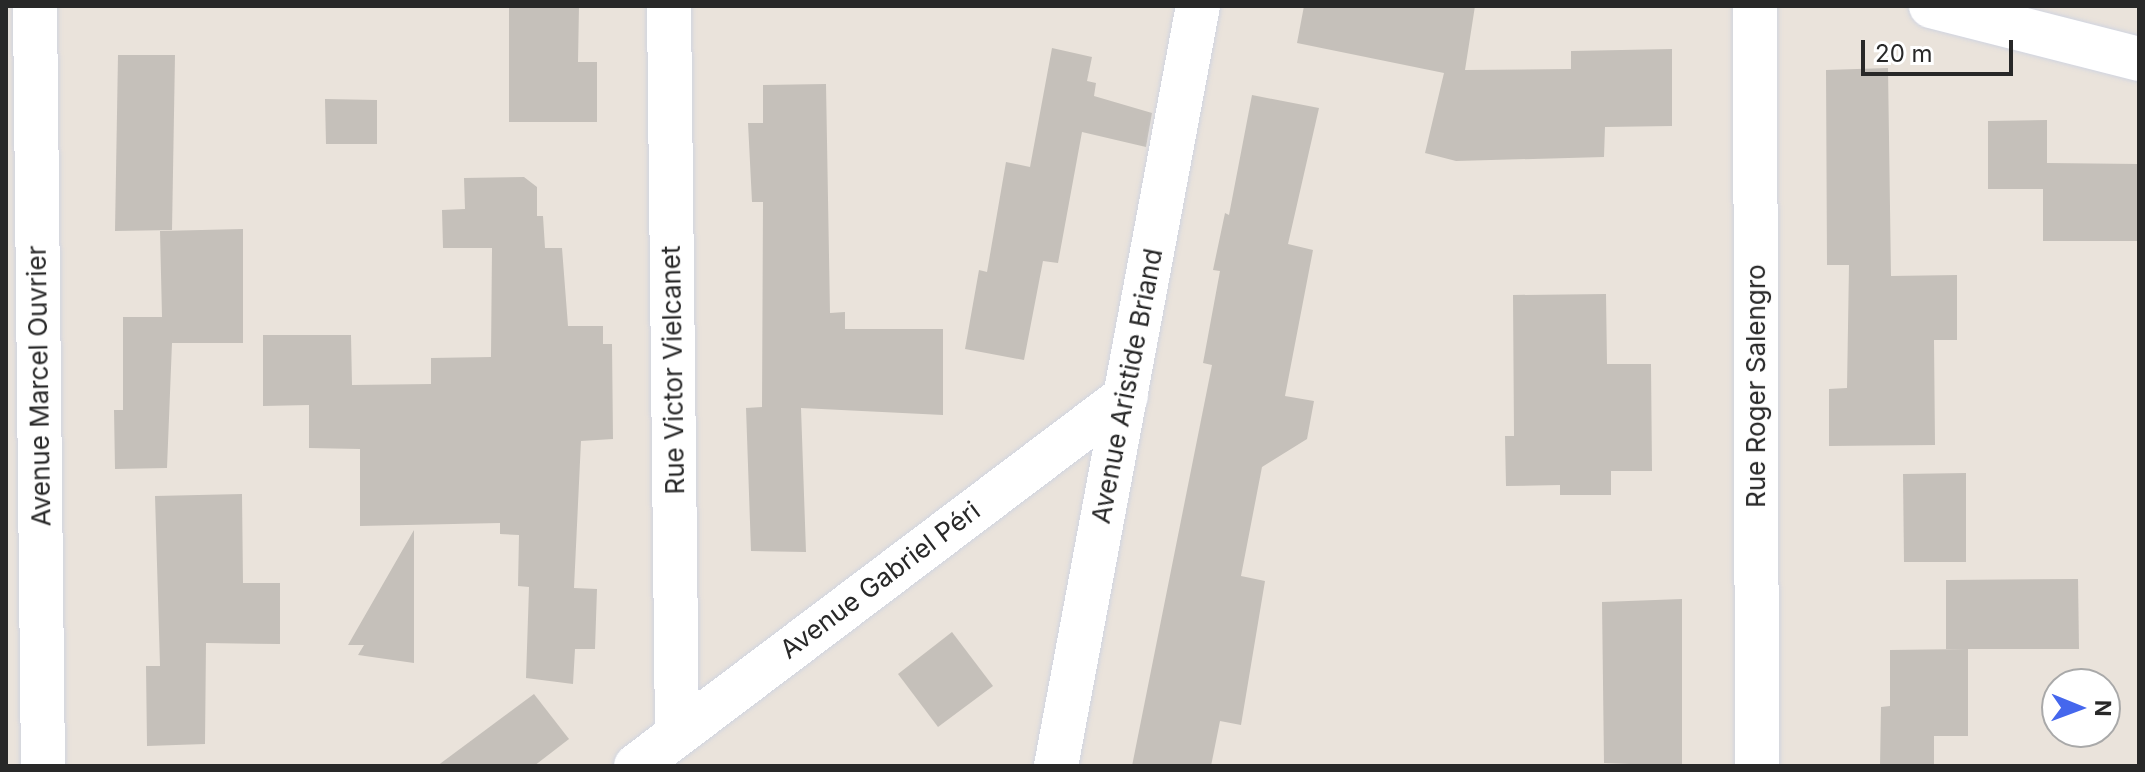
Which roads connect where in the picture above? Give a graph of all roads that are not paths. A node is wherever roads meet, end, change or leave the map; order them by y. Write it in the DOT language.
graph roads {
  1 [pos="35,6"];
  2 [pos="669,6"];
  3 [pos="1198,6"];
  4 [pos="1755,6"];
  5 [pos="1931,6"];
  6 [pos="2139,59"];
  7 [pos="1126,396"];
  8 [pos="677,733"];
  9 [pos="43,766"];
  10 [pos="636,766"];
  11 [pos="1056,766"];
  12 [pos="1757,766"];
  1 -- 9 [label="street, Avenue Marcel Ouvrier"];
  2 -- 8 [label="street, Rue Victor Vielcanet"];
  3 -- 7 [label="street, Avenue Aristide Briand"];
  4 -- 12 [label="street, Rue Roger Salengro"];
  5 -- 6 [label="street"];
  7 -- 8 [label="street, Avenue Gabriel Péri"];
  7 -- 11 [label="street, Avenue Aristide Briand"];
  8 -- 10 [label="street, Avenue Gabriel Péri"];
}
